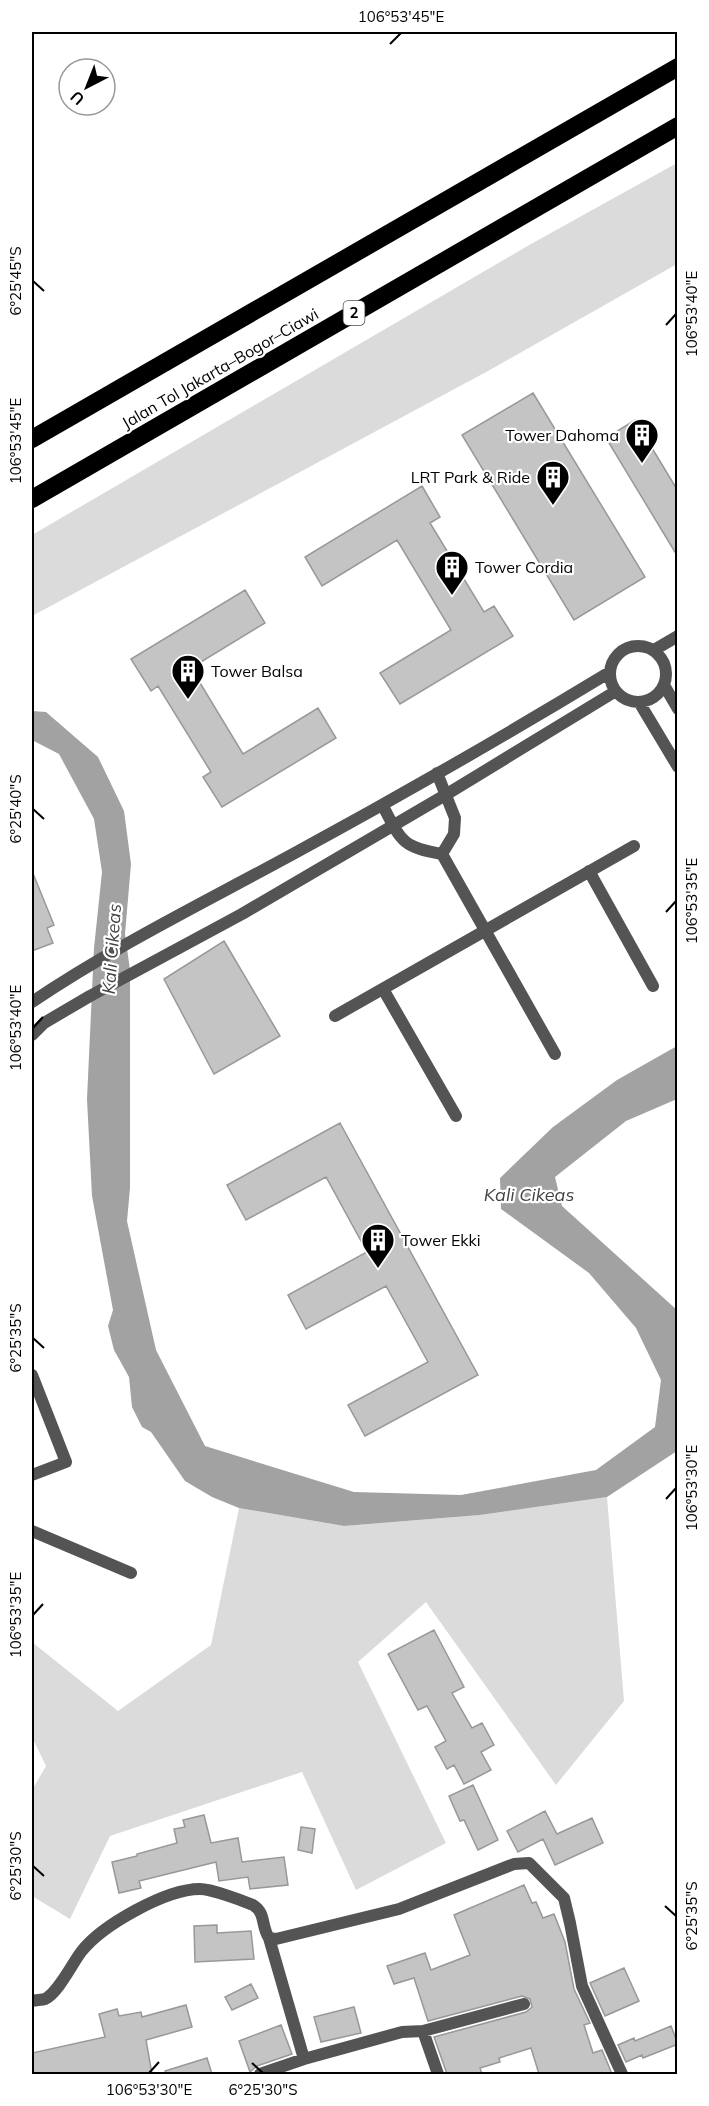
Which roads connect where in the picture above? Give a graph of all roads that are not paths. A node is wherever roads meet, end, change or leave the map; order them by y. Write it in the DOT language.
graph roads {
  1 [pos="678,68"];
  2 [pos="678,126"];
  3 [pos="32,439"];
  4 [pos="32,499"];
  5 [pos="678,636"];
  6 [pos="654,650"];
  7 [pos="610,672"];
  8 [pos="669,675"];
  9 [pos="616,691"];
  10 [pos="639,702"];
  11 [pos="678,709"];
  12 [pos="678,767"];
  13 [pos="437,773"];
  14 [pos="447,794"];
  15 [pos="383,806"];
  16 [pos="393,825"];
  17 [pos="634,846"];
  18 [pos="442,854"];
  19 [pos="589,872"];
  20 [pos="485,930"];
  21 [pos="653,986"];
  22 [pos="383,988"];
  23 [pos="32,1002"];
  24 [pos="335,1016"];
  25 [pos="32,1035"];
  26 [pos="555,1054"];
  27 [pos="456,1116"];
  28 [pos="32,1375"];
  29 [pos="32,1475"];
  30 [pos="32,1531"];
  31 [pos="131,1573"];
  32 [pos="269,1938"];
  33 [pos="32,2001"];
  34 [pos="524,2004"];
  35 [pos="423,2031"];
  36 [pos="304,2059"];
  37 [pos="260,2074"];
  38 [pos="438,2074"];
  39 [pos="622,2074"];
  1 -- 3 [label="highway, Jalan Tol Jakarta–Bogor–Ciawi"];
  2 -- 4 [label="highway, Jalan Tol Jakarta–Bogor–Ciawi / 2"];
  5 -- 6 [label="street"];
  6 -- 7 [label="street"];
  6 -- 8 [label="street"];
  7 -- 9 [label="street"];
  7 -- 13 [label="street"];
  8 -- 10 [label="street"];
  8 -- 11 [label="street"];
  9 -- 10 [label="street"];
  9 -- 14 [label="street"];
  10 -- 12 [label="street"];
  13 -- 14 [label="street"];
  13 -- 15 [label="street"];
  14 -- 16 [label="street"];
  14 -- 18 [label="street"];
  15 -- 16 [label="street"];
  15 -- 23 [label="street"];
  16 -- 18 [label="street"];
  16 -- 25 [label="street"];
  17 -- 19 [label="street"];
  18 -- 20 [label="street"];
  19 -- 20 [label="street"];
  19 -- 21 [label="street"];
  20 -- 22 [label="street"];
  20 -- 26 [label="street"];
  22 -- 24 [label="street"];
  22 -- 27 [label="street"];
  28 -- 29 [label="street"];
  30 -- 31 [label="street"];
  32 -- 33 [label="street"];
  32 -- 36 [label="street"];
  32 -- 39 [label="street"];
  34 -- 35 [label="street"];
  35 -- 36 [label="street"];
  35 -- 38 [label="street"];
  36 -- 37 [label="street"];
}
